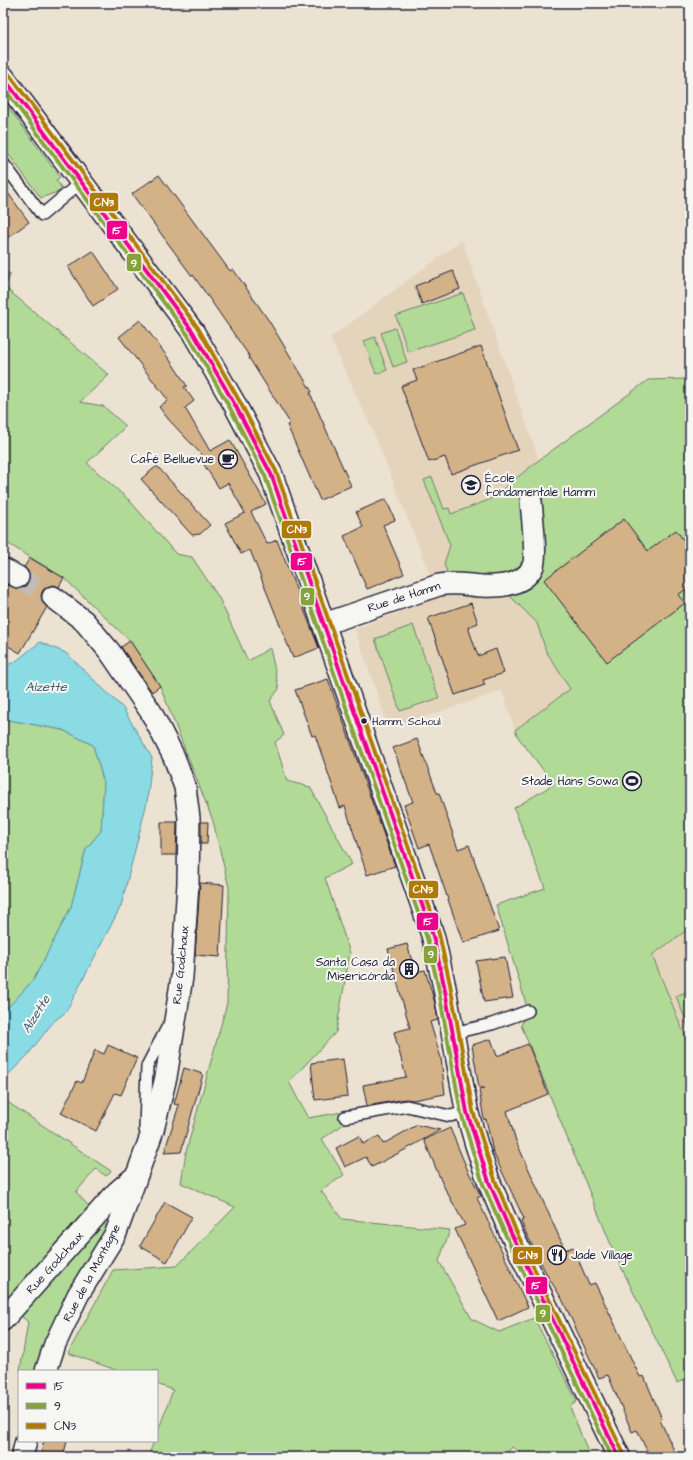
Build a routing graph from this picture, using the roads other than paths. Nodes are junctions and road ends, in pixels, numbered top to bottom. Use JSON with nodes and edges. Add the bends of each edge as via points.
{"nodes":[{"id":1,"x":3,"y":77,"type":"edge"},
{"id":2,"x":3,"y":163,"type":"edge"},
{"id":3,"x":81,"y":182,"type":"junction"},
{"id":4,"x":531,"y":501,"type":"dead end"},
{"id":5,"x":53,"y":598,"type":"tunnel mouth"},
{"id":6,"x":324,"y":624,"type":"junction"},
{"id":7,"x":528,"y":1010,"type":"dead end"},
{"id":8,"x":453,"y":1033,"type":"junction"},
{"id":9,"x":468,"y":1112,"type":"junction"},
{"id":10,"x":344,"y":1117,"type":"dead end"},
{"id":11,"x":137,"y":1175,"type":"junction"},
{"id":12,"x":3,"y":1320,"type":"edge"},
{"id":13,"x":46,"y":1370,"type":"edge"},
{"id":14,"x":26,"y":1442,"type":"edge"},
{"id":15,"x":22,"y":1457,"type":"edge"},
{"id":16,"x":619,"y":1457,"type":"edge"}],
"edges":[{"from":1,"to":3,"type":"main road"},
{"from":2,"to":3,"type":"lane","via":[[42,215]]},
{"from":3,"to":6,"type":"main road","via":[[193,332],[235,405],[271,474]]},
{"from":4,"to":6,"type":"street","name":"Rue de Hamm","via":[[534,565],[526,577],[513,584],[439,584]]},
{"from":5,"to":11,"type":"street","name":"Rue Godchaux","via":[[84,621],[110,652],[151,712],[174,757],[185,787],[189,818],[188,883],[182,977],[166,1077],[153,1130]]},
{"from":6,"to":8,"type":"main road","via":[[433,936]]},
{"from":7,"to":8,"type":"lane","via":[[492,1024]]},
{"from":8,"to":9,"type":"main road"},
{"from":9,"to":10,"type":"lane","via":[[450,1116],[408,1106]]},
{"from":9,"to":16,"type":"main road","via":[[489,1182]]},
{"from":11,"to":12,"type":"street","name":"Rue Godchaux","via":[[117,1192]]},
{"from":11,"to":13,"type":"street","name":"Rue de la Montagne","via":[[116,1233],[78,1295],[55,1344]]},
{"from":14,"to":15,"type":"street"}]}
